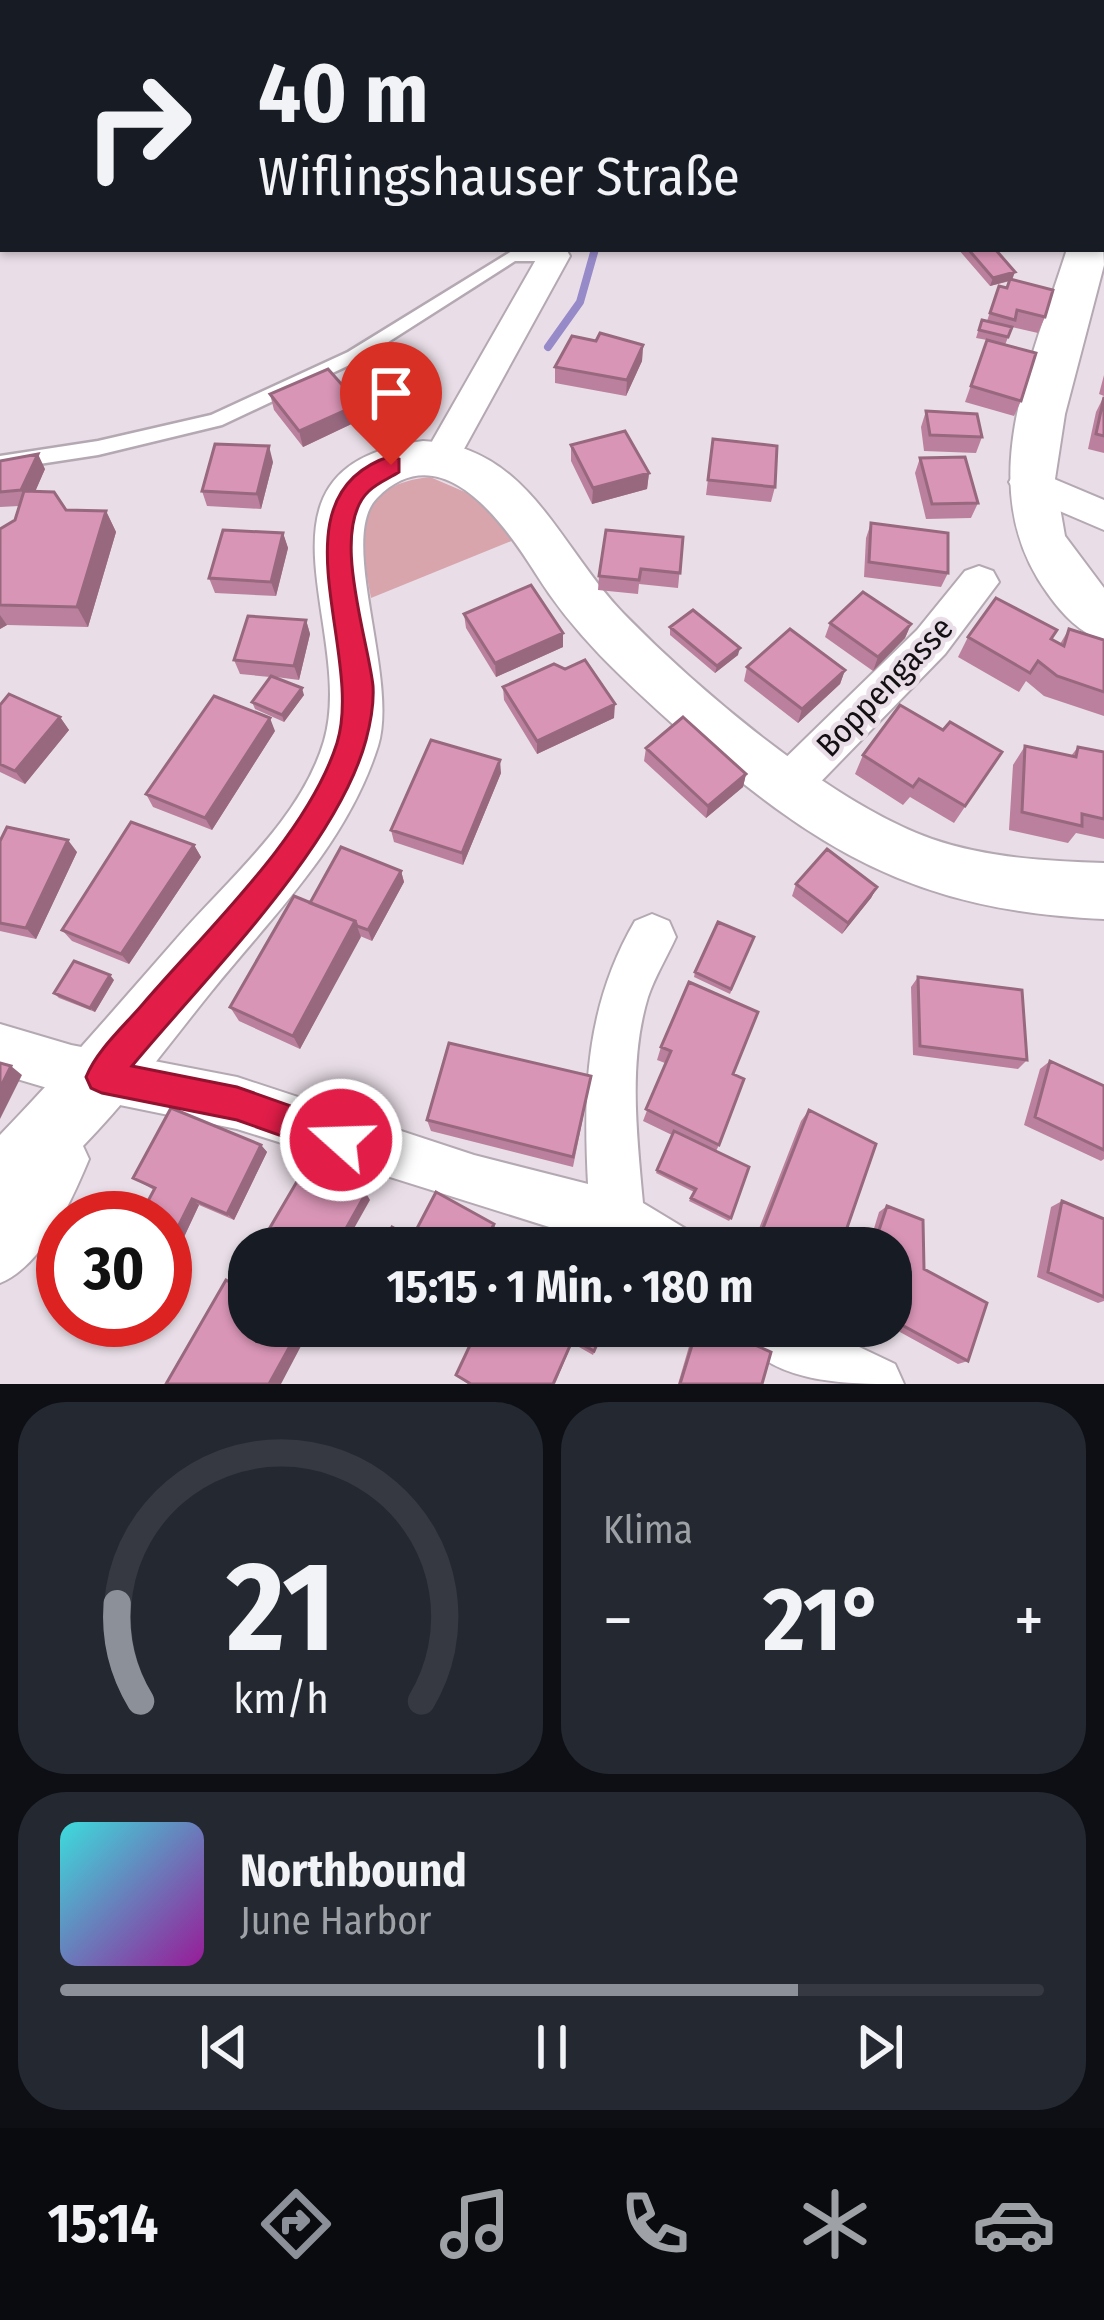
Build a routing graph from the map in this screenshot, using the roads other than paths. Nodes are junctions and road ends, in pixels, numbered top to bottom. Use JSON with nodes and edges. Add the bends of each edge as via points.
{"nodes":[{"id":1,"x":1087,"y":252,"type":"edge"},
{"id":2,"x":554,"y":256,"type":"joint"},
{"id":3,"x":440,"y":459,"type":"junction"},
{"id":4,"x":0,"y":463,"type":"edge"},
{"id":5,"x":1028,"y":482,"type":"junction"},
{"id":6,"x":1104,"y":516,"type":"edge"},
{"id":7,"x":979,"y":582,"type":"dead end"},
{"id":8,"x":1104,"y":620,"type":"edge"},
{"id":9,"x":786,"y":787,"type":"junction"},
{"id":10,"x":1104,"y":891,"type":"edge"},
{"id":11,"x":652,"y":937,"type":"dead end"},
{"id":12,"x":0,"y":1049,"type":"edge"},
{"id":13,"x":98,"y":1083,"type":"junction"},
{"id":14,"x":0,"y":1186,"type":"edge"},
{"id":15,"x":617,"y":1218,"type":"junction"},
{"id":16,"x":632,"y":1227,"type":"edge"},
{"id":17,"x":0,"y":1248,"type":"edge"},
{"id":18,"x":796,"y":1347,"type":"edge"},
{"id":19,"x":875,"y":1384,"type":"edge"}],
"edges":[{"from":1,"to":5,"type":"street"},
{"from":2,"to":3,"type":"street"},
{"from":2,"to":4,"type":"lane","via":[[512,256],[368,348],[216,420]]},
{"from":3,"to":9,"type":"street","via":[[502,493],[603,628]]},
{"from":3,"to":13,"type":"street","via":[[372,474],[339,520],[360,691],[352,741],[325,801]]},
{"from":5,"to":6,"type":"street"},
{"from":5,"to":8,"type":"street","via":[[1046,554]]},
{"from":7,"to":9,"type":"street","name":"Boppengasse"},
{"from":9,"to":10,"type":"street","via":[[872,843],[928,868],[1017,888]]},
{"from":11,"to":15,"type":"street","via":[[631,969],[611,1070]]},
{"from":12,"to":13,"type":"street"},
{"from":13,"to":14,"type":"street"},
{"from":13,"to":15,"type":"street","via":[[237,1103]]},
{"from":13,"to":17,"type":"street"},
{"from":15,"to":16,"type":"street"},
{"from":18,"to":19,"type":"street"}]}
